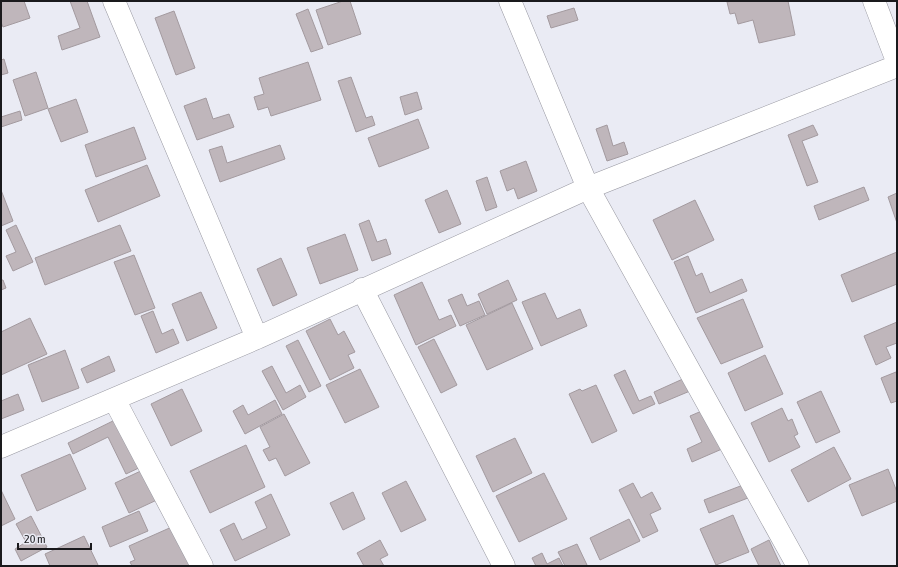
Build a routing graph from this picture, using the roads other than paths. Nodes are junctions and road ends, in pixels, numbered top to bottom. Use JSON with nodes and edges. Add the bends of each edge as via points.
{"nodes":[{"id":1,"x":114,"y":1,"type":"edge"},
{"id":2,"x":510,"y":1,"type":"edge"},
{"id":3,"x":874,"y":1,"type":"edge"},
{"id":4,"x":890,"y":23,"type":"edge"},
{"id":5,"x":897,"y":62,"type":"edge"},
{"id":6,"x":897,"y":66,"type":"edge"},
{"id":7,"x":588,"y":188,"type":"junction"},
{"id":8,"x":362,"y":289,"type":"junction"},
{"id":9,"x":257,"y":338,"type":"junction"},
{"id":10,"x":114,"y":399,"type":"junction"},
{"id":11,"x":1,"y":447,"type":"edge"},
{"id":12,"x":202,"y":566,"type":"edge"},
{"id":13,"x":504,"y":566,"type":"edge"},
{"id":14,"x":798,"y":566,"type":"edge"}],
"edges":[{"from":1,"to":9,"type":"street"},
{"from":2,"to":7,"type":"street"},
{"from":3,"to":4,"type":"street"},
{"from":4,"to":5,"type":"street"},
{"from":6,"to":7,"type":"street"},
{"from":7,"to":8,"type":"street"},
{"from":7,"to":14,"type":"street"},
{"from":8,"to":9,"type":"street"},
{"from":8,"to":13,"type":"street"},
{"from":9,"to":10,"type":"street"},
{"from":10,"to":11,"type":"street"},
{"from":10,"to":12,"type":"street"}]}
